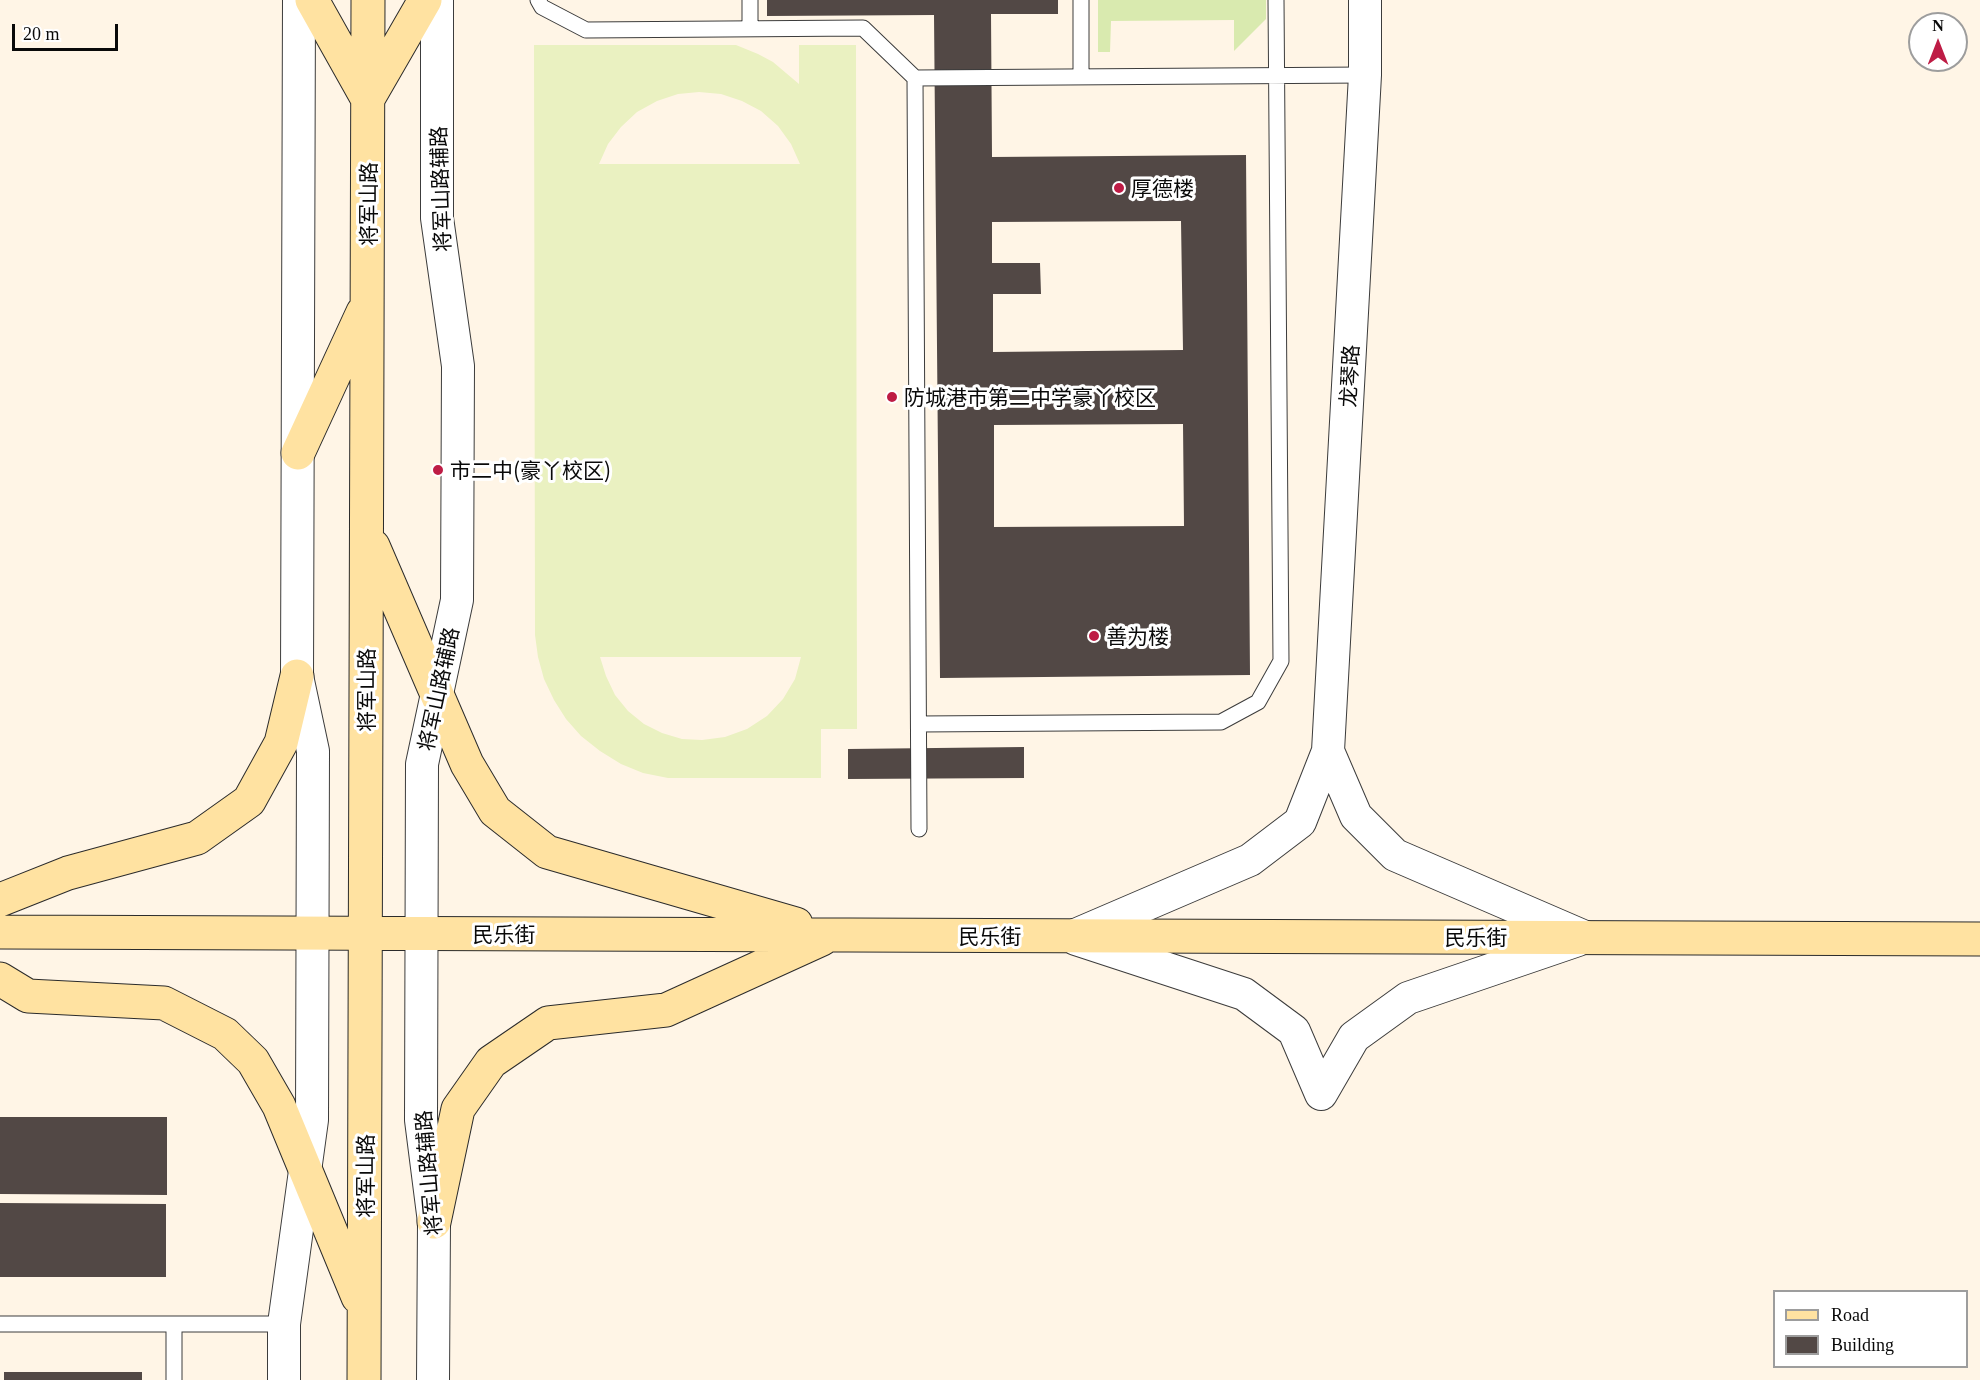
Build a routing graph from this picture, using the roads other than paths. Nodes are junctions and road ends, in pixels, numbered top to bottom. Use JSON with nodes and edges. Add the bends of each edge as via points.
{"nodes":[{"id":1,"x":299,"y":0,"type":"edge"},
{"id":2,"x":312,"y":0,"type":"edge"},
{"id":3,"x":368,"y":0,"type":"edge"},
{"id":4,"x":425,"y":0,"type":"edge"},
{"id":5,"x":437,"y":0,"type":"edge"},
{"id":6,"x":538,"y":0,"type":"edge"},
{"id":7,"x":750,"y":0,"type":"edge"},
{"id":8,"x":1081,"y":0,"type":"edge"},
{"id":9,"x":1275,"y":0,"type":"edge"},
{"id":10,"x":1365,"y":0,"type":"edge"},
{"id":11,"x":750,"y":29,"type":"junction"},
{"id":12,"x":1365,"y":75,"type":"junction"},
{"id":13,"x":1276,"y":76,"type":"junction"},
{"id":14,"x":1081,"y":77,"type":"junction"},
{"id":15,"x":915,"y":78,"type":"junction"},
{"id":16,"x":368,"y":99,"type":"junction"},
{"id":17,"x":367,"y":302,"type":"junction"},
{"id":18,"x":298,"y":453,"type":"junction"},
{"id":19,"x":367,"y":533,"type":"junction"},
{"id":20,"x":297,"y":676,"type":"junction"},
{"id":21,"x":437,"y":694,"type":"junction"},
{"id":22,"x":918,"y":724,"type":"junction"},
{"id":23,"x":1328,"y":751,"type":"junction"},
{"id":24,"x":919,"y":829,"type":"dead end"},
{"id":25,"x":0,"y":900,"type":"edge"},
{"id":26,"x":0,"y":932,"type":"edge"},
{"id":27,"x":312,"y":933,"type":"junction"},
{"id":28,"x":366,"y":934,"type":"junction"},
{"id":29,"x":422,"y":934,"type":"junction"},
{"id":30,"x":832,"y":935,"type":"junction"},
{"id":31,"x":1070,"y":936,"type":"junction"},
{"id":32,"x":1585,"y":937,"type":"junction"},
{"id":33,"x":1980,"y":939,"type":"edge"},
{"id":34,"x":0,"y":979,"type":"edge"},
{"id":35,"x":305,"y":1169,"type":"junction"},
{"id":36,"x":434,"y":1222,"type":"junction"},
{"id":37,"x":364,"y":1312,"type":"junction"},
{"id":38,"x":0,"y":1324,"type":"edge"},
{"id":39,"x":174,"y":1324,"type":"junction"},
{"id":40,"x":284,"y":1324,"type":"junction"},
{"id":41,"x":174,"y":1380,"type":"edge"},
{"id":42,"x":284,"y":1380,"type":"edge"},
{"id":43,"x":364,"y":1380,"type":"edge"},
{"id":44,"x":434,"y":1380,"type":"edge"}],
"edges":[{"from":1,"to":18,"type":"street"},
{"from":2,"to":16,"type":"street"},
{"from":3,"to":16,"type":"street","name":"将军山路"},
{"from":4,"to":16,"type":"street"},
{"from":5,"to":21,"type":"street","name":"将军山路辅路","via":[[437,219],[458,366],[458,413],[457,600]]},
{"from":6,"to":11,"type":"lane","via":[[542,7],[586,30]]},
{"from":7,"to":11,"type":"lane"},
{"from":8,"to":14,"type":"lane"},
{"from":9,"to":13,"type":"lane"},
{"from":10,"to":12,"type":"street","name":"龙琴路"},
{"from":11,"to":15,"type":"lane","via":[[863,28]]},
{"from":12,"to":13,"type":"lane"},
{"from":12,"to":23,"type":"street","name":"龙琴路"},
{"from":13,"to":14,"type":"lane"},
{"from":13,"to":22,"type":"lane","via":[[1281,661],[1258,702],[1221,722]]},
{"from":14,"to":15,"type":"lane"},
{"from":15,"to":22,"type":"lane"},
{"from":16,"to":17,"type":"street","name":"将军山路"},
{"from":17,"to":18,"type":"street"},
{"from":17,"to":19,"type":"street","name":"将军山路"},
{"from":18,"to":20,"type":"street"},
{"from":19,"to":21,"type":"street"},
{"from":19,"to":28,"type":"street","name":"将军山路"},
{"from":20,"to":25,"type":"street","via":[[281,743],[249,801],[197,838],[68,873]]},
{"from":20,"to":27,"type":"street","via":[[313,751]]},
{"from":21,"to":29,"type":"street","name":"将军山路辅路","via":[[422,764]]},
{"from":21,"to":30,"type":"street","via":[[467,764],[495,811],[547,852]]},
{"from":22,"to":24,"type":"lane"},
{"from":23,"to":31,"type":"street","via":[[1300,822],[1250,860]]},
{"from":23,"to":32,"type":"street","via":[[1356,816],[1395,855]]},
{"from":26,"to":27,"type":"street","name":"民乐街"},
{"from":27,"to":28,"type":"street","name":"民乐街"},
{"from":27,"to":35,"type":"street","via":[[312,1120]]},
{"from":28,"to":29,"type":"street","name":"民乐街"},
{"from":28,"to":37,"type":"street","name":"将军山路"},
{"from":29,"to":30,"type":"street","name":"民乐街"},
{"from":29,"to":36,"type":"street","name":"将军山路辅路","via":[[421,1120]]},
{"from":30,"to":31,"type":"street","name":"民乐街"},
{"from":30,"to":36,"type":"street","via":[[666,1010],[548,1023],[491,1062],[458,1108]]},
{"from":31,"to":32,"type":"street","name":"民乐街"},
{"from":31,"to":32,"type":"street","via":[[1244,994],[1294,1031],[1321,1094],[1354,1037],[1408,998]]},
{"from":32,"to":33,"type":"street","name":"民乐街"},
{"from":34,"to":35,"type":"street","via":[[28,996],[164,1003],[225,1034],[253,1061],[279,1106]]},
{"from":35,"to":37,"type":"street"},
{"from":35,"to":40,"type":"street"},
{"from":36,"to":44,"type":"street","name":"将军山路辅路"},
{"from":37,"to":43,"type":"street","name":"将军山路"},
{"from":38,"to":39,"type":"lane"},
{"from":39,"to":40,"type":"lane"},
{"from":39,"to":41,"type":"lane"},
{"from":40,"to":42,"type":"street"}]}
